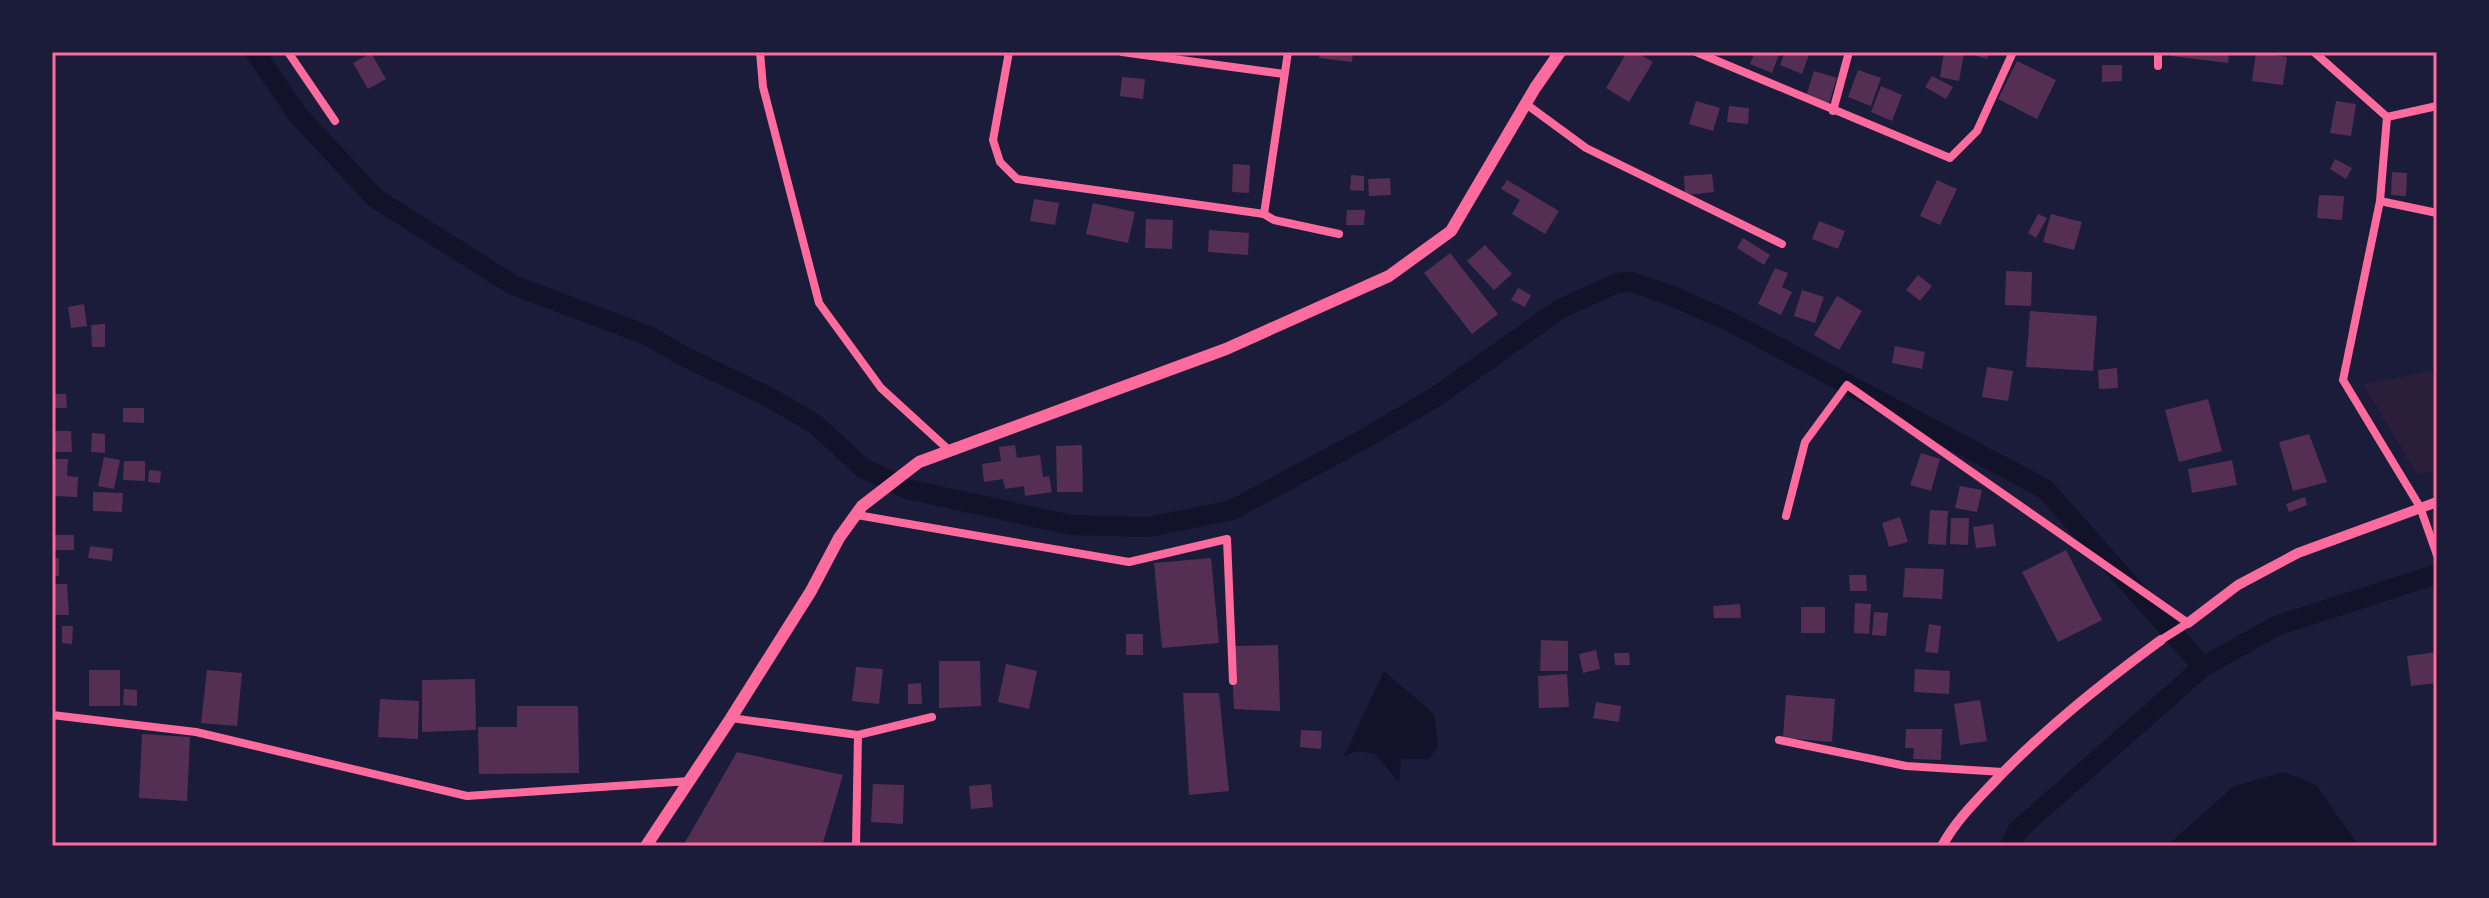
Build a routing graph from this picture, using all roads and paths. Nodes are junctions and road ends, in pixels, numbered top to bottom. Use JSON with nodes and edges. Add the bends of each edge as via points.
{"nodes":[{"id":1,"x":288,"y":52,"type":"edge"},
{"id":2,"x":760,"y":52,"type":"edge"},
{"id":3,"x":1009,"y":52,"type":"edge"},
{"id":4,"x":1122,"y":52,"type":"edge"},
{"id":5,"x":1288,"y":52,"type":"edge"},
{"id":6,"x":1560,"y":52,"type":"edge"},
{"id":7,"x":1696,"y":52,"type":"edge"},
{"id":8,"x":1849,"y":52,"type":"edge"},
{"id":9,"x":2013,"y":52,"type":"edge"},
{"id":10,"x":2158,"y":52,"type":"edge"},
{"id":11,"x":2314,"y":52,"type":"edge"},
{"id":12,"x":2158,"y":66,"type":"dead end"},
{"id":13,"x":1284,"y":74,"type":"junction"},
{"id":14,"x":1526,"y":104,"type":"junction"},
{"id":15,"x":2437,"y":106,"type":"edge"},
{"id":16,"x":1833,"y":111,"type":"junction"},
{"id":17,"x":2387,"y":117,"type":"junction"},
{"id":18,"x":335,"y":121,"type":"dead end"},
{"id":19,"x":2380,"y":201,"type":"junction"},
{"id":20,"x":2437,"y":213,"type":"edge"},
{"id":21,"x":1264,"y":214,"type":"junction"},
{"id":22,"x":1339,"y":234,"type":"dead end"},
{"id":23,"x":1782,"y":244,"type":"dead end"},
{"id":24,"x":952,"y":452,"type":"junction"},
{"id":25,"x":2437,"y":502,"type":"edge"},
{"id":26,"x":2420,"y":507,"type":"junction"},
{"id":27,"x":860,"y":510,"type":"junction"},
{"id":28,"x":1786,"y":516,"type":"dead end"},
{"id":29,"x":2437,"y":555,"type":"edge"},
{"id":30,"x":2188,"y":623,"type":"junction"},
{"id":31,"x":2161,"y":640,"type":"joint"},
{"id":32,"x":1233,"y":681,"type":"dead end"},
{"id":33,"x":52,"y":715,"type":"edge"},
{"id":34,"x":932,"y":717,"type":"dead end"},
{"id":35,"x":731,"y":718,"type":"junction"},
{"id":36,"x":858,"y":735,"type":"junction"},
{"id":37,"x":1779,"y":740,"type":"dead end"},
{"id":38,"x":2003,"y":772,"type":"junction"},
{"id":39,"x":690,"y":781,"type":"junction"},
{"id":40,"x":646,"y":846,"type":"edge"},
{"id":41,"x":856,"y":846,"type":"edge"},
{"id":42,"x":1942,"y":846,"type":"edge"}],
"edges":[{"from":1,"to":18,"type":"street"},
{"from":2,"to":24,"type":"street","via":[[763,87],[819,303],[881,388]]},
{"from":3,"to":21,"type":"street","via":[[993,140],[1000,162],[1017,179]]},
{"from":4,"to":13,"type":"street"},
{"from":5,"to":13,"type":"street"},
{"from":6,"to":14,"type":"main road"},
{"from":7,"to":16,"type":"street"},
{"from":8,"to":16,"type":"street"},
{"from":9,"to":16,"type":"street","via":[[1977,131],[1950,158]]},
{"from":10,"to":12,"type":"street"},
{"from":11,"to":17,"type":"street"},
{"from":13,"to":21,"type":"street"},
{"from":14,"to":23,"type":"street","via":[[1586,148]]},
{"from":14,"to":24,"type":"main road","via":[[1451,231],[1389,276],[1226,349]]},
{"from":15,"to":17,"type":"street"},
{"from":17,"to":19,"type":"street"},
{"from":19,"to":20,"type":"street"},
{"from":19,"to":26,"type":"street","via":[[2343,380]]},
{"from":21,"to":22,"type":"street"},
{"from":24,"to":27,"type":"main road","via":[[919,462]]},
{"from":25,"to":26,"type":"street"},
{"from":26,"to":29,"type":"street"},
{"from":26,"to":30,"type":"street","via":[[2298,553],[2238,585]]},
{"from":27,"to":32,"type":"street","via":[[1129,562],[1227,539]]},
{"from":27,"to":35,"type":"main road"},
{"from":28,"to":30,"type":"street","via":[[1805,442],[1847,385]]},
{"from":30,"to":31,"type":"street"},
{"from":31,"to":38,"type":"street","via":[[2106,680]]},
{"from":33,"to":39,"type":"street","via":[[196,732],[467,796]]},
{"from":34,"to":36,"type":"street"},
{"from":35,"to":36,"type":"street"},
{"from":35,"to":39,"type":"main road"},
{"from":36,"to":41,"type":"street"},
{"from":37,"to":38,"type":"street","via":[[1906,766]]},
{"from":38,"to":42,"type":"street","via":[[1955,823]]},
{"from":39,"to":40,"type":"main road"}]}
